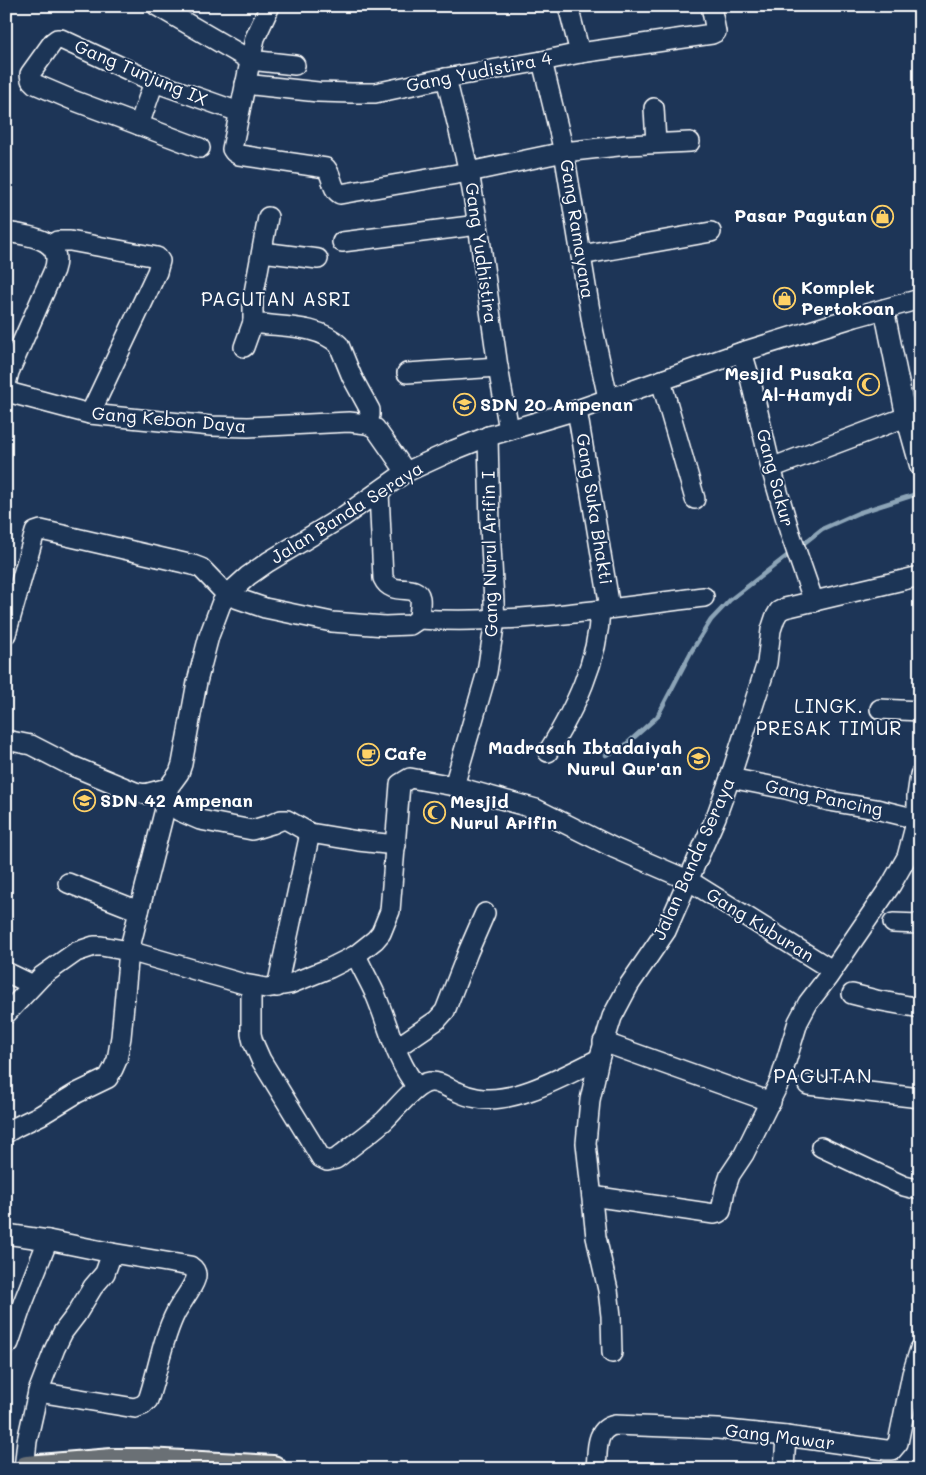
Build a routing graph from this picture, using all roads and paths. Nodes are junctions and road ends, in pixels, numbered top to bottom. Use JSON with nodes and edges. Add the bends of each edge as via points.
{"nodes":[{"id":1,"x":157,"y":6,"type":"edge"},
{"id":2,"x":270,"y":6,"type":"edge"},
{"id":3,"x":568,"y":6,"type":"edge"},
{"id":4,"x":711,"y":6,"type":"edge"},
{"id":5,"x":580,"y":53,"type":"junction"},
{"id":6,"x":250,"y":60,"type":"junction"},
{"id":7,"x":542,"y":61,"type":"junction"},
{"id":8,"x":295,"y":65,"type":"dead end"},
{"id":9,"x":446,"y":78,"type":"junction"},
{"id":10,"x":154,"y":82,"type":"junction"},
{"id":11,"x":246,"y":84,"type":"junction"},
{"id":12,"x":654,"y":108,"type":"dead end"},
{"id":13,"x":238,"y":117,"type":"junction"},
{"id":14,"x":139,"y":125,"type":"junction"},
{"id":15,"x":690,"y":142,"type":"dead end"},
{"id":16,"x":656,"y":143,"type":"junction"},
{"id":17,"x":200,"y":148,"type":"dead end"},
{"id":18,"x":564,"y":152,"type":"junction"},
{"id":19,"x":469,"y":172,"type":"junction"},
{"id":20,"x":268,"y":217,"type":"dead end"},
{"id":21,"x":478,"y":225,"type":"junction"},
{"id":22,"x":6,"y":232,"type":"edge"},
{"id":23,"x":712,"y":232,"type":"dead end"},
{"id":24,"x":342,"y":242,"type":"dead end"},
{"id":25,"x":51,"y":246,"type":"junction"},
{"id":26,"x":262,"y":252,"type":"junction"},
{"id":27,"x":581,"y":255,"type":"junction"},
{"id":28,"x":318,"y":259,"type":"dead end"},
{"id":29,"x":920,"y":299,"type":"edge"},
{"id":30,"x":884,"y":309,"type":"junction"},
{"id":31,"x":253,"y":322,"type":"junction"},
{"id":32,"x":244,"y":347,"type":"dead end"},
{"id":33,"x":742,"y":352,"type":"junction"},
{"id":34,"x":498,"y":367,"type":"junction"},
{"id":35,"x":407,"y":373,"type":"dead end"},
{"id":36,"x":661,"y":381,"type":"junction"},
{"id":37,"x":6,"y":384,"type":"edge"},
{"id":38,"x":7,"y":388,"type":"edge"},
{"id":39,"x":608,"y":398,"type":"junction"},
{"id":40,"x":577,"y":410,"type":"junction"},
{"id":41,"x":90,"y":414,"type":"junction"},
{"id":42,"x":906,"y":417,"type":"junction"},
{"id":43,"x":367,"y":424,"type":"junction"},
{"id":44,"x":509,"y":430,"type":"junction"},
{"id":45,"x":488,"y":436,"type":"junction"},
{"id":46,"x":920,"y":467,"type":"edge"},
{"id":47,"x":771,"y":468,"type":"junction"},
{"id":48,"x":406,"y":472,"type":"junction"},
{"id":49,"x":379,"y":492,"type":"junction"},
{"id":50,"x":694,"y":499,"type":"dead end"},
{"id":51,"x":920,"y":576,"type":"edge"},
{"id":52,"x":227,"y":595,"type":"junction"},
{"id":53,"x":704,"y":597,"type":"dead end"},
{"id":54,"x":814,"y":602,"type":"junction"},
{"id":55,"x":605,"y":609,"type":"junction"},
{"id":56,"x":419,"y":619,"type":"junction"},
{"id":57,"x":495,"y":620,"type":"junction"},
{"id":58,"x":6,"y":634,"type":"edge"},
{"id":59,"x":880,"y":709,"type":"dead end"},
{"id":60,"x":920,"y":711,"type":"edge"},
{"id":61,"x":6,"y":740,"type":"edge"},
{"id":62,"x":548,"y":752,"type":"dead end"},
{"id":63,"x":920,"y":775,"type":"edge"},
{"id":64,"x":730,"y":778,"type":"junction"},
{"id":65,"x":454,"y":786,"type":"junction"},
{"id":66,"x":168,"y":793,"type":"junction"},
{"id":67,"x":917,"y":819,"type":"junction"},
{"id":68,"x":310,"y":833,"type":"junction"},
{"id":69,"x":396,"y":845,"type":"junction"},
{"id":70,"x":688,"y":880,"type":"junction"},
{"id":71,"x":68,"y":883,"type":"dead end"},
{"id":72,"x":139,"y":911,"type":"junction"},
{"id":73,"x":485,"y":913,"type":"dead end"},
{"id":74,"x":893,"y":923,"type":"dead end"},
{"id":75,"x":920,"y":924,"type":"edge"},
{"id":76,"x":130,"y":951,"type":"junction"},
{"id":77,"x":356,"y":955,"type":"junction"},
{"id":78,"x":832,"y":970,"type":"junction"},
{"id":79,"x":6,"y":972,"type":"edge"},
{"id":80,"x":33,"y":985,"type":"junction"},
{"id":81,"x":251,"y":986,"type":"junction"},
{"id":82,"x":277,"y":987,"type":"junction"},
{"id":83,"x":852,"y":994,"type":"dead end"},
{"id":84,"x":920,"y":1008,"type":"edge"},
{"id":85,"x":6,"y":1014,"type":"edge"},
{"id":86,"x":396,"y":1048,"type":"junction"},
{"id":87,"x":601,"y":1051,"type":"junction"},
{"id":88,"x":808,"y":1085,"type":"dead end"},
{"id":89,"x":417,"y":1087,"type":"junction"},
{"id":90,"x":920,"y":1098,"type":"edge"},
{"id":91,"x":771,"y":1102,"type":"junction"},
{"id":92,"x":6,"y":1133,"type":"edge"},
{"id":93,"x":820,"y":1148,"type":"dead end"},
{"id":94,"x":920,"y":1190,"type":"edge"},
{"id":95,"x":592,"y":1196,"type":"junction"},
{"id":96,"x":6,"y":1234,"type":"edge"},
{"id":97,"x":48,"y":1240,"type":"junction"},
{"id":98,"x":105,"y":1251,"type":"junction"},
{"id":99,"x":10,"y":1343,"type":"dead end"},
{"id":100,"x":920,"y":1349,"type":"edge"},
{"id":101,"x":612,"y":1353,"type":"dead end"},
{"id":102,"x":38,"y":1392,"type":"junction"},
{"id":103,"x":786,"y":1436,"type":"junction"},
{"id":104,"x":26,"y":1469,"type":"edge"},
{"id":105,"x":273,"y":1469,"type":"edge"},
{"id":106,"x":596,"y":1469,"type":"edge"},
{"id":107,"x":784,"y":1469,"type":"edge"}],
"edges":[{"from":1,"to":6,"type":"street"},
{"from":2,"to":6,"type":"street","via":[[255,38]]},
{"from":3,"to":5,"type":"street"},
{"from":4,"to":5,"type":"street","name":"Gang Yudistira 4","via":[[716,28],[712,34]]},
{"from":5,"to":7,"type":"street","name":"Gang Yudistira 4"},
{"from":6,"to":8,"type":"street"},
{"from":6,"to":11,"type":"street"},
{"from":7,"to":9,"type":"street","name":"Gang Yudistira 4"},
{"from":7,"to":18,"type":"street","name":"Gang Ramayana"},
{"from":9,"to":11,"type":"street","name":"Gang Yudistira 4","via":[[352,94]]},
{"from":9,"to":19,"type":"street","name":"Gang Yudhistira"},
{"from":10,"to":13,"type":"street","name":"Gang Tunjung IX"},
{"from":10,"to":14,"type":"street"},
{"from":10,"to":14,"type":"street","name":"Gang Tunjung IX","via":[[60,39],[53,42],[30,74],[35,84]]},
{"from":11,"to":13,"type":"street"},
{"from":12,"to":16,"type":"street"},
{"from":13,"to":19,"type":"street","via":[[234,152],[326,168],[340,194]]},
{"from":14,"to":17,"type":"street"},
{"from":15,"to":16,"type":"street"},
{"from":16,"to":18,"type":"street"},
{"from":18,"to":19,"type":"street"},
{"from":18,"to":27,"type":"street","name":"Gang Ramayana"},
{"from":19,"to":21,"type":"street","name":"Gang Yudhistira"},
{"from":20,"to":26,"type":"street"},
{"from":21,"to":24,"type":"street"},
{"from":21,"to":34,"type":"street","name":"Gang Yudhistira"},
{"from":22,"to":25,"type":"street","via":[[42,240]]},
{"from":23,"to":27,"type":"street"},
{"from":25,"to":37,"type":"street","name":"Gang Kebon Daya","via":[[56,266]]},
{"from":25,"to":41,"type":"street","via":[[58,241],[70,241],[157,257],[160,261]]},
{"from":26,"to":28,"type":"street"},
{"from":26,"to":31,"type":"street","via":[[253,298]]},
{"from":27,"to":39,"type":"street","name":"Gang Ramayana"},
{"from":29,"to":30,"type":"street","name":"Jalan Banda Seraya"},
{"from":30,"to":33,"type":"street","name":"Jalan Banda Seraya"},
{"from":30,"to":42,"type":"street"},
{"from":31,"to":32,"type":"street"},
{"from":31,"to":43,"type":"street","via":[[314,332],[339,345],[370,410]]},
{"from":33,"to":36,"type":"street","name":"Jalan Banda Seraya"},
{"from":33,"to":47,"type":"street","name":"Gang Sakur"},
{"from":34,"to":35,"type":"street"},
{"from":34,"to":44,"type":"street","name":"Gang Yudhistira"},
{"from":36,"to":39,"type":"street","name":"Jalan Banda Seraya"},
{"from":36,"to":50,"type":"street"},
{"from":37,"to":38,"type":"street","name":"Gang Kebon Daya"},
{"from":38,"to":41,"type":"street","name":"Gang Kebon Daya","via":[[8,392],[18,396]]},
{"from":39,"to":40,"type":"street","name":"Jalan Banda Seraya"},
{"from":40,"to":44,"type":"street","name":"Jalan Banda Seraya"},
{"from":40,"to":55,"type":"street","name":"Gang Suka Bhakti"},
{"from":41,"to":43,"type":"street","name":"Gang Kebon Daya","via":[[211,426]]},
{"from":42,"to":46,"type":"street"},
{"from":42,"to":47,"type":"street"},
{"from":43,"to":48,"type":"street","via":[[375,428]]},
{"from":44,"to":45,"type":"street","name":"Jalan Banda Seraya"},
{"from":45,"to":48,"type":"street","name":"Jalan Banda Seraya"},
{"from":45,"to":57,"type":"street","name":"Gang Nurul Arifin I"},
{"from":47,"to":54,"type":"street","name":"Gang Sakur"},
{"from":48,"to":49,"type":"street","name":"Jalan Banda Seraya"},
{"from":49,"to":52,"type":"street","name":"Jalan Banda Seraya","via":[[268,562]]},
{"from":49,"to":56,"type":"street","via":[[383,578],[390,587],[418,594]]},
{"from":51,"to":54,"type":"street"},
{"from":52,"to":56,"type":"street","via":[[265,608],[332,622],[385,626],[412,624]]},
{"from":52,"to":58,"type":"street","via":[[201,568],[193,565],[37,530]]},
{"from":52,"to":66,"type":"street","name":"Jalan Banda Seraya","via":[[209,636],[182,764]]},
{"from":53,"to":55,"type":"street"},
{"from":54,"to":64,"type":"street","name":"Jalan Banda Seraya","via":[[779,611],[775,618],[767,663]]},
{"from":55,"to":57,"type":"street"},
{"from":55,"to":62,"type":"street","name":"Gang Suka Bhakti","via":[[584,685]]},
{"from":56,"to":57,"type":"street"},
{"from":57,"to":65,"type":"street","name":"Gang Nurul Arifin I","via":[[487,672]]},
{"from":59,"to":60,"type":"street"},
{"from":61,"to":66,"type":"street","via":[[31,744],[70,765],[136,792]]},
{"from":63,"to":67,"type":"street"},
{"from":64,"to":67,"type":"street","name":"Gang Pancing"},
{"from":64,"to":70,"type":"street","name":"Jalan Banda Seraya"},
{"from":65,"to":69,"type":"street","name":"Gang Kuburan","via":[[410,778],[400,784]]},
{"from":65,"to":70,"type":"street","name":"Gang Kuburan","via":[[536,809]]},
{"from":66,"to":68,"type":"street","via":[[179,811],[200,820],[252,830],[289,820]]},
{"from":66,"to":72,"type":"street","name":"Jalan Banda Seraya"},
{"from":67,"to":78,"type":"street","via":[[909,850],[899,870]]},
{"from":68,"to":69,"type":"street"},
{"from":68,"to":82,"type":"street"},
{"from":69,"to":77,"type":"street","via":[[387,921],[375,940]]},
{"from":70,"to":78,"type":"street","name":"Gang Kuburan"},
{"from":70,"to":87,"type":"street","name":"Jalan Banda Seraya","via":[[666,931],[629,985],[615,1012]]},
{"from":71,"to":72,"type":"street"},
{"from":72,"to":76,"type":"street","name":"Jalan Banda Seraya"},
{"from":73,"to":86,"type":"street","via":[[445,1011]]},
{"from":74,"to":75,"type":"street"},
{"from":76,"to":80,"type":"street","via":[[101,946],[82,949]]},
{"from":76,"to":81,"type":"street"},
{"from":76,"to":92,"type":"street","name":"Jalan Banda Seraya","via":[[117,1060],[108,1078]]},
{"from":77,"to":82,"type":"street"},
{"from":77,"to":86,"type":"street"},
{"from":78,"to":91,"type":"street","via":[[798,1022]]},
{"from":79,"to":80,"type":"street"},
{"from":80,"to":85,"type":"street"},
{"from":81,"to":82,"type":"street"},
{"from":81,"to":89,"type":"street","via":[[253,1042],[269,1075],[323,1160],[330,1162],[336,1159],[384,1121]]},
{"from":83,"to":84,"type":"street"},
{"from":86,"to":89,"type":"street"},
{"from":87,"to":89,"type":"street","via":[[547,1084],[500,1098],[468,1096],[440,1083],[430,1082]]},
{"from":87,"to":91,"type":"street"},
{"from":87,"to":95,"type":"street","name":"Jalan Banda Seraya","via":[[590,1100],[586,1143]]},
{"from":88,"to":90,"type":"street"},
{"from":91,"to":95,"type":"street","via":[[730,1176],[722,1209],[718,1213]]},
{"from":93,"to":94,"type":"street","via":[[904,1186]]},
{"from":95,"to":101,"type":"street","name":"Jalan Banda Seraya","via":[[596,1238],[612,1316]]},
{"from":96,"to":97,"type":"street"},
{"from":97,"to":98,"type":"street"},
{"from":97,"to":99,"type":"street"},
{"from":98,"to":102,"type":"street","via":[[105,1273],[63,1332]]},
{"from":98,"to":102,"type":"street","via":[[190,1266],[196,1275],[169,1327],[148,1400],[136,1408]]},
{"from":100,"to":103,"type":"street","name":"Gang Mawar","via":[[898,1443],[893,1449],[888,1451]]},
{"from":102,"to":104,"type":"street","via":[[27,1441]]},
{"from":103,"to":106,"type":"street","name":"Gang Mawar","via":[[718,1429],[615,1425],[599,1436]]},
{"from":103,"to":107,"type":"street"},
{"from":104,"to":105,"type":"highway","via":[[112,1462]]}]}
